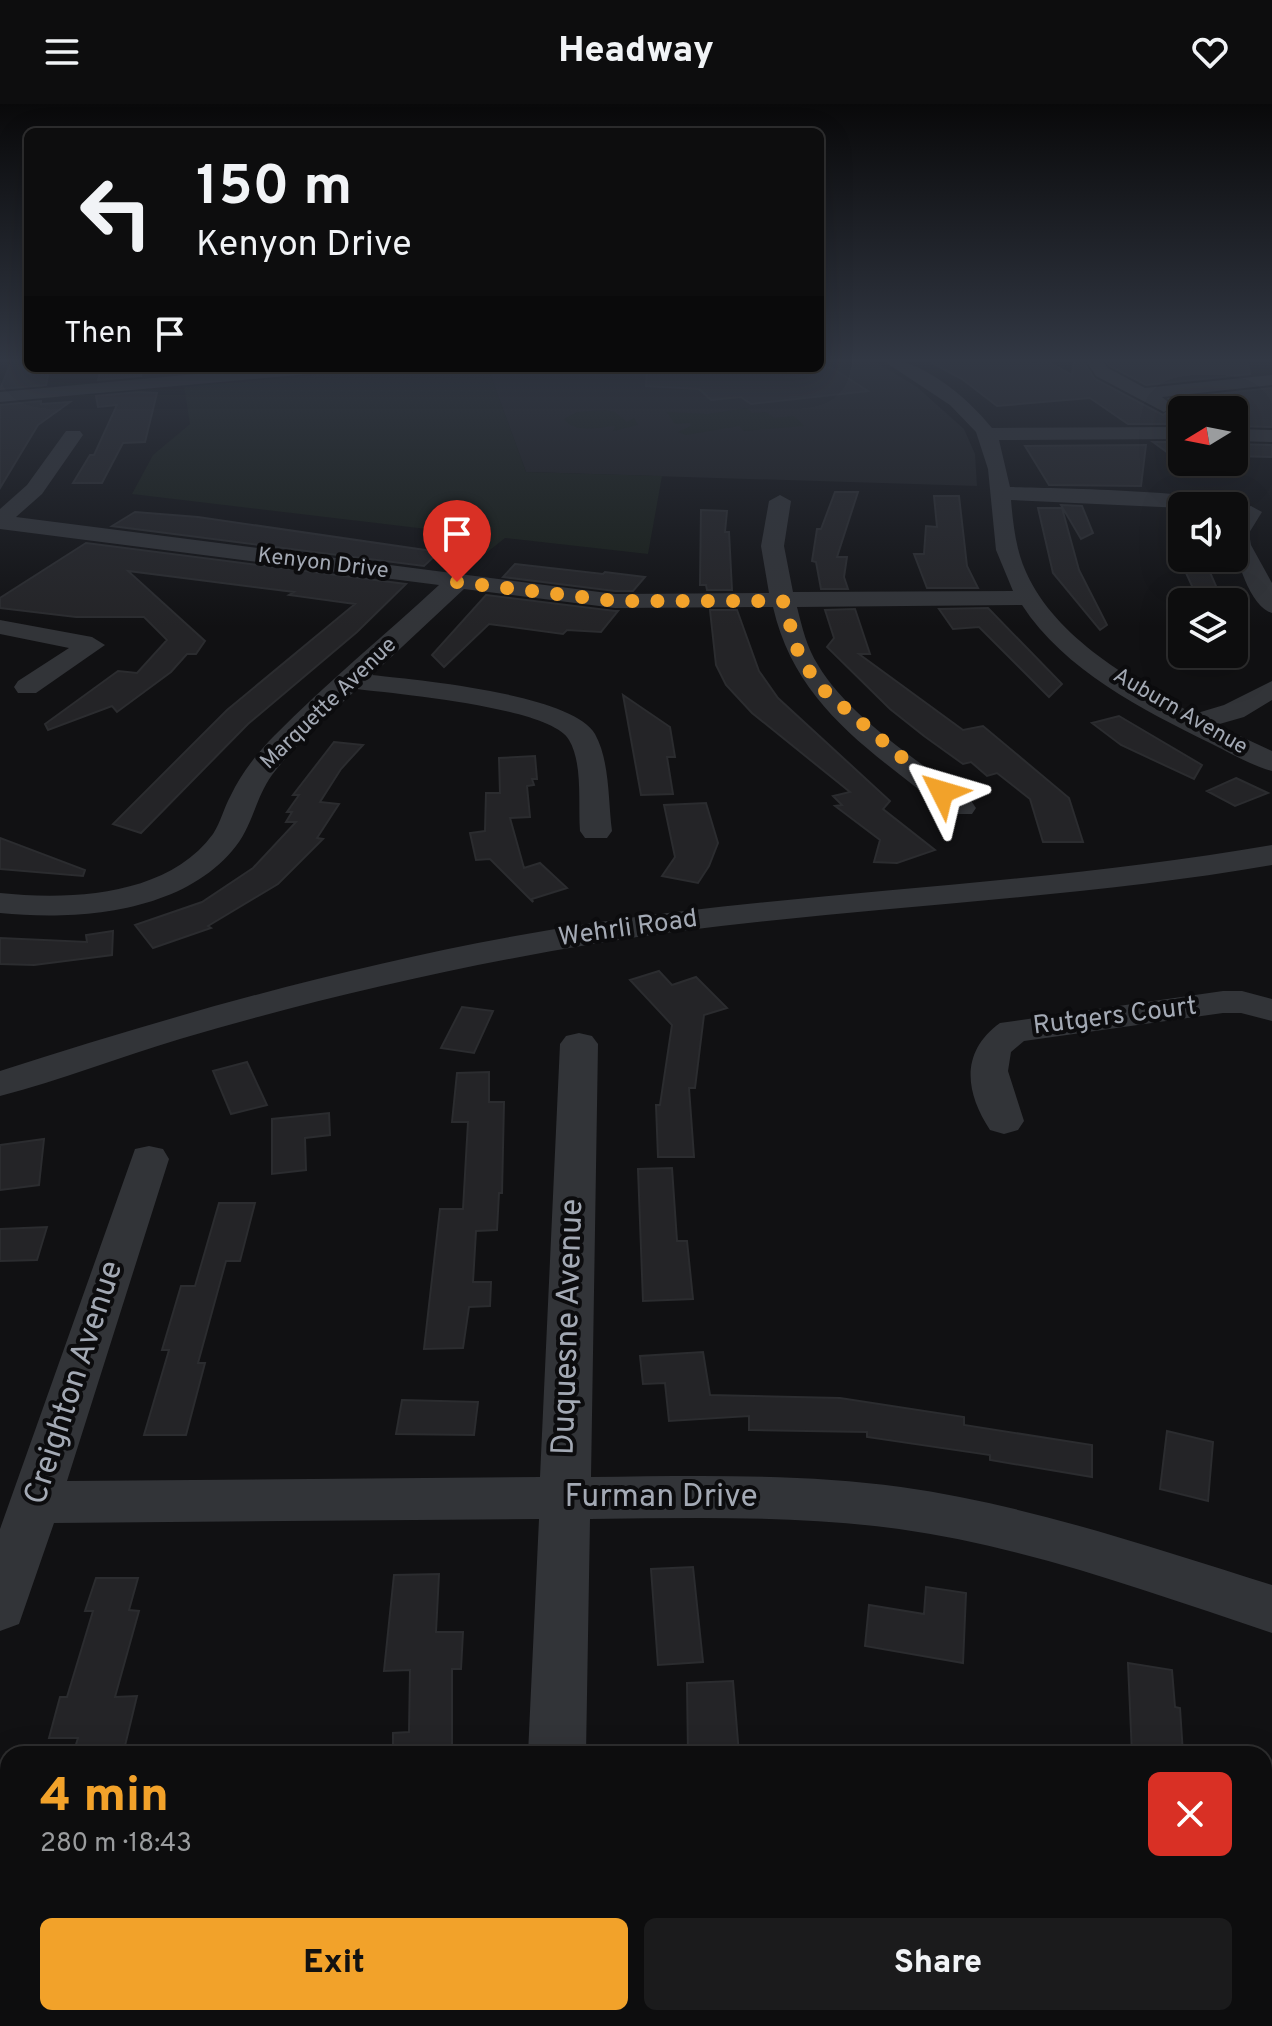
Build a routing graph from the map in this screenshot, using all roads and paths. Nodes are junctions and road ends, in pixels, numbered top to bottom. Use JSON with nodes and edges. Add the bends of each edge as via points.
{"nodes":[{"id":1,"x":61,"y":448,"type":"edge"},
{"id":2,"x":993,"y":448,"type":"edge"},
{"id":3,"x":999,"y":493,"type":"junction"},
{"id":4,"x":1168,"y":500,"type":"edge"},
{"id":5,"x":780,"y":501,"type":"dead end"},
{"id":6,"x":1252,"y":513,"type":"edge"},
{"id":7,"x":0,"y":520,"type":"edge"},
{"id":8,"x":457,"y":582,"type":"junction"},
{"id":9,"x":1030,"y":598,"type":"junction"},
{"id":10,"x":783,"y":601,"type":"junction"},
{"id":11,"x":1272,"y":606,"type":"edge"},
{"id":12,"x":0,"y":627,"type":"edge"},
{"id":13,"x":350,"y":680,"type":"junction"},
{"id":14,"x":27,"y":687,"type":"dead end"},
{"id":15,"x":1272,"y":689,"type":"edge"},
{"id":16,"x":1192,"y":723,"type":"junction"},
{"id":17,"x":1272,"y":762,"type":"edge"},
{"id":18,"x":961,"y":808,"type":"dead end"},
{"id":19,"x":596,"y":831,"type":"dead end"},
{"id":20,"x":1272,"y":855,"type":"edge"},
{"id":21,"x":0,"y":903,"type":"edge"},
{"id":22,"x":1263,"y":999,"type":"edge"},
{"id":23,"x":579,"y":1044,"type":"dead end"},
{"id":24,"x":0,"y":1084,"type":"edge"},
{"id":25,"x":1004,"y":1121,"type":"dead end"},
{"id":26,"x":149,"y":1159,"type":"dead end"},
{"id":27,"x":564,"y":1498,"type":"junction"},
{"id":28,"x":36,"y":1502,"type":"junction"},
{"id":29,"x":0,"y":1607,"type":"edge"},
{"id":30,"x":1272,"y":1609,"type":"edge"},
{"id":31,"x":557,"y":1746,"type":"edge"}],
"edges":[{"from":1,"to":7,"type":"street","via":[[32,496]]},
{"from":2,"to":3,"type":"street","name":"Auburn Avenue"},
{"from":3,"to":4,"type":"street"},
{"from":3,"to":9,"type":"street","name":"Auburn Avenue","via":[[1005,546]]},
{"from":5,"to":10,"type":"street","via":[[770,541]]},
{"from":6,"to":11,"type":"street","via":[[1238,533],[1240,545]]},
{"from":7,"to":8,"type":"street","name":"Kenyon Drive"},
{"from":8,"to":10,"type":"street","name":"Kenyon Drive","via":[[615,601]]},
{"from":8,"to":13,"type":"street","name":"Marquette Avenue"},
{"from":9,"to":10,"type":"street","name":"Kenyon Drive"},
{"from":9,"to":16,"type":"street","name":"Auburn Avenue","via":[[1087,656]]},
{"from":10,"to":18,"type":"street","via":[[799,655],[819,686]]},
{"from":12,"to":14,"type":"street","via":[[92,645]]},
{"from":13,"to":19,"type":"street","via":[[527,707],[569,722],[584,741]]},
{"from":13,"to":21,"type":"street","name":"Marquette Avenue","via":[[259,771],[225,840],[190,869],[115,898],[68,906]]},
{"from":15,"to":16,"type":"street","via":[[1234,711]]},
{"from":16,"to":17,"type":"street","name":"Auburn Avenue"},
{"from":20,"to":24,"type":"street","name":"Wehrli Road","via":[[1153,874],[683,921],[513,947],[261,1003]]},
{"from":22,"to":25,"type":"street","name":"Rutgers Court","via":[[1013,1031],[994,1045],[987,1060]]},
{"from":23,"to":27,"type":"street","name":"Duquesne Avenue"},
{"from":26,"to":28,"type":"street","name":"Creighton Avenue"},
{"from":27,"to":28,"type":"street","name":"Furman Drive"},
{"from":27,"to":30,"type":"street","name":"Furman Drive","via":[[836,1500],[924,1511],[1007,1528]]},
{"from":27,"to":31,"type":"street","name":"Duquesne Avenue"},
{"from":28,"to":29,"type":"street","name":"Creighton Avenue"}]}
